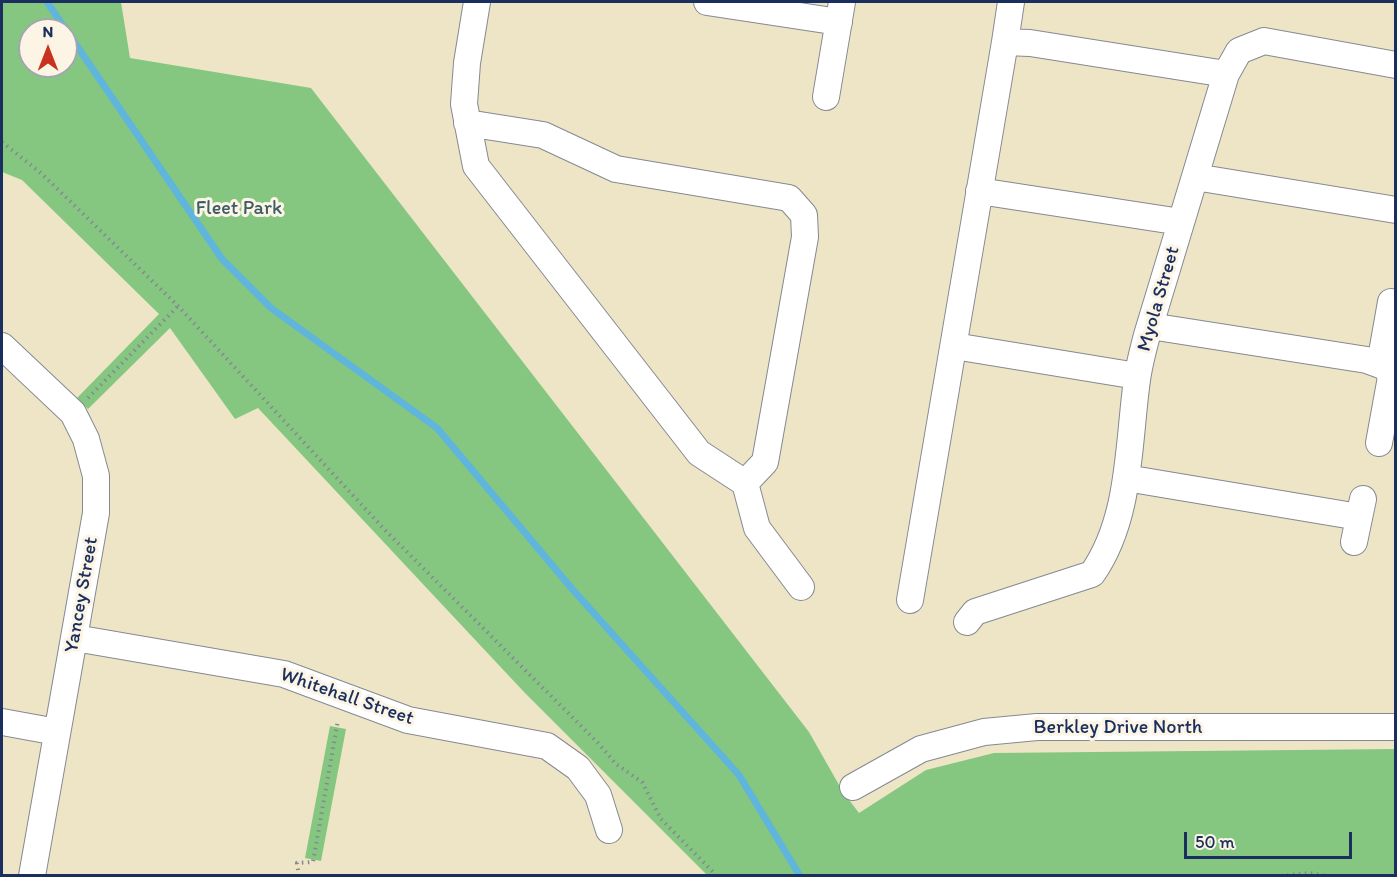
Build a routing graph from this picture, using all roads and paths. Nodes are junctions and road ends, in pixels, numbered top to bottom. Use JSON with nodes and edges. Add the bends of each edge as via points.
{"nodes":[{"id":1,"x":477,"y":2,"type":"edge"},
{"id":2,"x":707,"y":2,"type":"edge"},
{"id":3,"x":1011,"y":2,"type":"edge"},
{"id":4,"x":840,"y":12,"type":"edge"},
{"id":5,"x":1005,"y":42,"type":"junction"},
{"id":6,"x":1395,"y":64,"type":"edge"},
{"id":7,"x":1226,"y":74,"type":"junction"},
{"id":8,"x":826,"y":97,"type":"dead end"},
{"id":9,"x":467,"y":123,"type":"junction"},
{"id":10,"x":2,"y":142,"type":"edge"},
{"id":11,"x":1195,"y":177,"type":"junction"},
{"id":12,"x":979,"y":191,"type":"junction"},
{"id":13,"x":1395,"y":210,"type":"edge"},
{"id":14,"x":1181,"y":222,"type":"junction"},
{"id":15,"x":1391,"y":302,"type":"dead end"},
{"id":16,"x":178,"y":306,"type":"junction"},
{"id":17,"x":1150,"y":326,"type":"junction"},
{"id":18,"x":2,"y":346,"type":"edge"},
{"id":19,"x":954,"y":346,"type":"junction"},
{"id":20,"x":1380,"y":364,"type":"junction"},
{"id":21,"x":1137,"y":376,"type":"junction"},
{"id":22,"x":73,"y":413,"type":"junction"},
{"id":23,"x":1379,"y":443,"type":"dead end"},
{"id":24,"x":1126,"y":477,"type":"junction"},
{"id":25,"x":745,"y":483,"type":"junction"},
{"id":26,"x":1354,"y":542,"type":"dead end"},
{"id":27,"x":801,"y":587,"type":"dead end"},
{"id":28,"x":909,"y":600,"type":"dead end"},
{"id":29,"x":967,"y":622,"type":"dead end"},
{"id":30,"x":75,"y":638,"type":"junction"},
{"id":31,"x":338,"y":718,"type":"dead end"},
{"id":32,"x":2,"y":722,"type":"edge"},
{"id":33,"x":1395,"y":727,"type":"edge"},
{"id":34,"x":57,"y":732,"type":"junction"},
{"id":35,"x":853,"y":787,"type":"dead end"},
{"id":36,"x":609,"y":830,"type":"dead end"},
{"id":37,"x":32,"y":876,"type":"edge"},
{"id":38,"x":298,"y":876,"type":"edge"},
{"id":39,"x":717,"y":876,"type":"edge"},
{"id":40,"x":1281,"y":876,"type":"edge"},
{"id":41,"x":1328,"y":876,"type":"edge"}],
"edges":[{"from":1,"to":9,"type":"street","via":[[467,63]]},
{"from":2,"to":4,"type":"street"},
{"from":3,"to":5,"type":"street"},
{"from":4,"to":8,"type":"street"},
{"from":5,"to":7,"type":"street"},
{"from":5,"to":12,"type":"street"},
{"from":6,"to":7,"type":"street","name":"Myola Street","via":[[1264,41],[1239,51]]},
{"from":7,"to":11,"type":"street","name":"Myola Street"},
{"from":9,"to":25,"type":"street","via":[[476,166],[699,453]]},
{"from":9,"to":25,"type":"street","via":[[543,135],[616,169],[789,198],[804,214],[805,237],[765,462]]},
{"from":10,"to":16,"type":"path","via":[[42,174]]},
{"from":11,"to":13,"type":"street"},
{"from":11,"to":14,"type":"street","name":"Myola Street"},
{"from":12,"to":14,"type":"street"},
{"from":12,"to":19,"type":"street"},
{"from":14,"to":17,"type":"street","name":"Myola Street"},
{"from":15,"to":20,"type":"street"},
{"from":16,"to":22,"type":"path"},
{"from":16,"to":39,"type":"path","via":[[384,529],[616,764],[642,782],[661,819]]},
{"from":17,"to":20,"type":"street"},
{"from":17,"to":21,"type":"street","name":"Myola Street"},
{"from":18,"to":22,"type":"street","name":"Yancey Street"},
{"from":19,"to":21,"type":"street"},
{"from":19,"to":28,"type":"street"},
{"from":20,"to":23,"type":"street","via":[[1391,377]]},
{"from":21,"to":24,"type":"street","name":"Myola Street"},
{"from":22,"to":30,"type":"street","name":"Yancey Street","via":[[86,439],[96,476],[96,513]]},
{"from":24,"to":26,"type":"street","via":[[1361,508]]},
{"from":24,"to":29,"type":"street","name":"Myola Street","via":[[1121,506],[1103,558],[1092,574],[975,612]]},
{"from":25,"to":27,"type":"street","via":[[757,528]]},
{"from":30,"to":34,"type":"street","name":"Yancey Street"},
{"from":30,"to":36,"type":"street","name":"Whitehall Street","via":[[284,674],[408,720],[548,746],[578,768],[598,795]]},
{"from":31,"to":38,"type":"path","via":[[313,862],[297,863]]},
{"from":32,"to":34,"type":"street"},
{"from":33,"to":35,"type":"street","name":"Berkley Drive North","via":[[1037,728],[984,732],[921,749]]},
{"from":34,"to":37,"type":"street","name":"Yancey Street"},
{"from":40,"to":41,"type":"path"}]}
